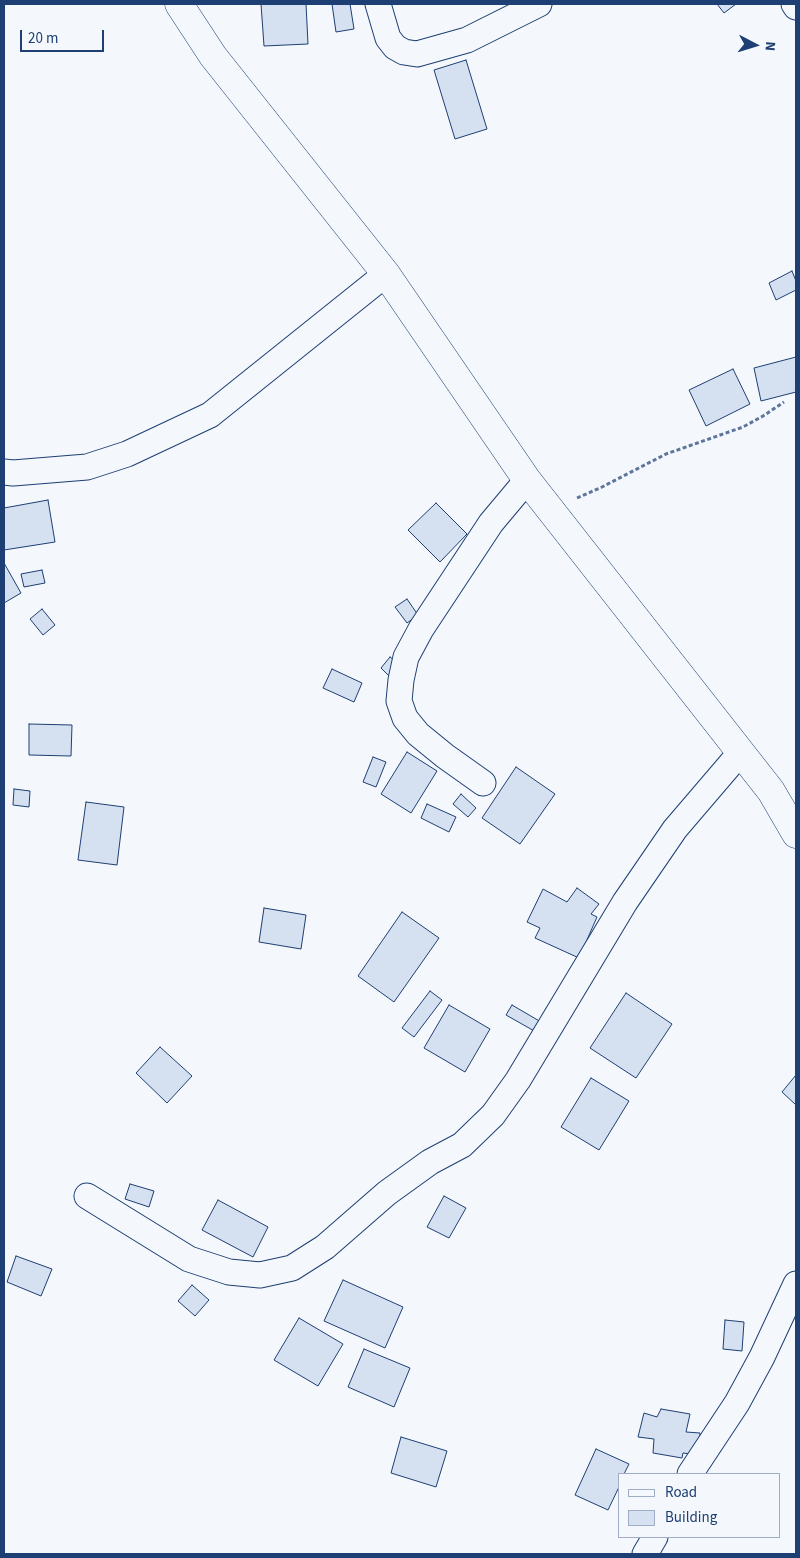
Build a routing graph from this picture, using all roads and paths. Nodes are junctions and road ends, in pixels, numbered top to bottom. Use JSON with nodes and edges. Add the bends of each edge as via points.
{"nodes":[{"id":1,"x":179,"y":4,"type":"edge"},
{"id":2,"x":378,"y":4,"type":"edge"},
{"id":3,"x":539,"y":4,"type":"edge"},
{"id":4,"x":794,"y":4,"type":"edge"},
{"id":5,"x":796,"y":7,"type":"edge"},
{"id":6,"x":386,"y":274,"type":"junction"},
{"id":7,"x":784,"y":402,"type":"dead end"},
{"id":8,"x":4,"y":472,"type":"edge"},
{"id":9,"x":527,"y":480,"type":"junction"},
{"id":10,"x":551,"y":509,"type":"junction"},
{"id":11,"x":740,"y":753,"type":"junction"},
{"id":12,"x":483,"y":783,"type":"dead end"},
{"id":13,"x":796,"y":834,"type":"edge"},
{"id":14,"x":87,"y":1196,"type":"dead end"},
{"id":15,"x":796,"y":1284,"type":"edge"},
{"id":16,"x":691,"y":1473,"type":"edge"},
{"id":17,"x":654,"y":1538,"type":"edge"},
{"id":18,"x":645,"y":1554,"type":"edge"}],
"edges":[{"from":1,"to":6,"type":"street","via":[[214,56]]},
{"from":2,"to":3,"type":"street","via":[[388,38],[395,47],[417,54],[467,40]]},
{"from":4,"to":5,"type":"street"},
{"from":6,"to":8,"type":"street","via":[[210,415],[128,454],[87,467],[13,474]]},
{"from":6,"to":9,"type":"street"},
{"from":7,"to":10,"type":"path","via":[[743,427],[666,454]]},
{"from":9,"to":10,"type":"street"},
{"from":9,"to":12,"type":"street","via":[[491,523],[444,592],[406,657],[401,680],[399,701],[405,718],[418,734]]},
{"from":10,"to":11,"type":"street"},
{"from":11,"to":13,"type":"street","via":[[771,791]]},
{"from":11,"to":14,"type":"street","via":[[675,829],[625,902],[518,1080],[493,1115],[462,1145],[430,1162],[386,1193],[325,1247],[292,1268],[260,1275],[229,1272],[189,1259]]},
{"from":15,"to":16,"type":"street","via":[[737,1403]]},
{"from":17,"to":18,"type":"street"}]}
